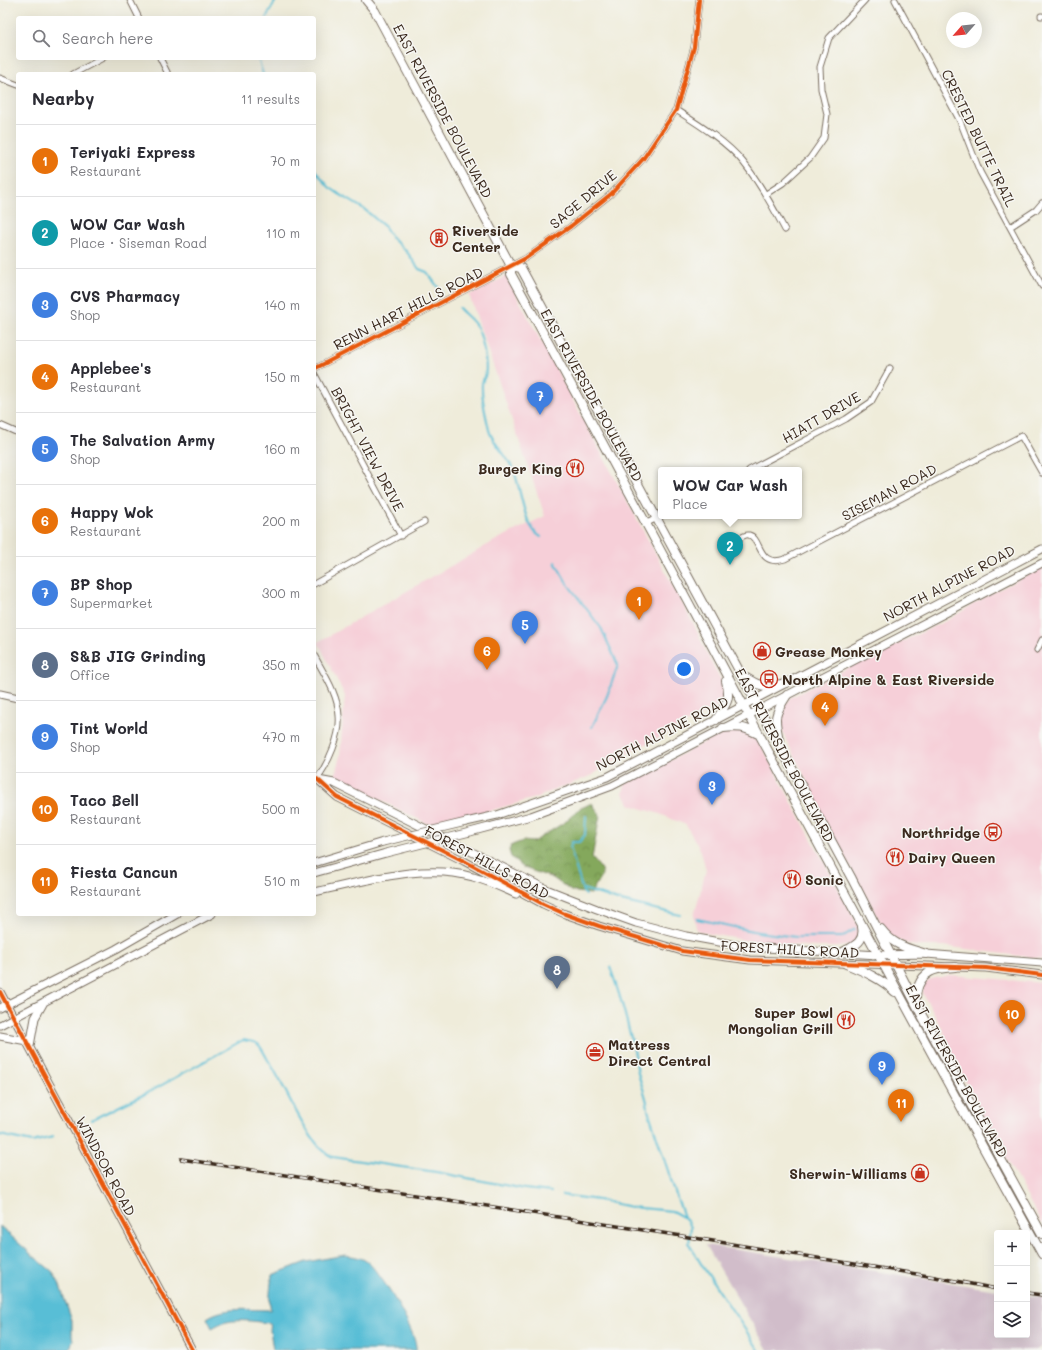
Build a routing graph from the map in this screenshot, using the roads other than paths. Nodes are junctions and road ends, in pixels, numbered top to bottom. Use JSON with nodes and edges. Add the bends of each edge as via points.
{"nodes":[{"id":1,"x":130,"y":0,"type":"edge"},
{"id":2,"x":366,"y":0,"type":"edge"},
{"id":3,"x":370,"y":0,"type":"edge"},
{"id":4,"x":699,"y":0,"type":"edge"},
{"id":5,"x":864,"y":0,"type":"edge"},
{"id":6,"x":895,"y":0,"type":"edge"},
{"id":7,"x":374,"y":11,"type":"junction"},
{"id":8,"x":138,"y":16,"type":"edge"},
{"id":9,"x":99,"y":60,"type":"edge"},
{"id":10,"x":161,"y":60,"type":"edge"},
{"id":11,"x":77,"y":72,"type":"edge"},
{"id":12,"x":167,"y":72,"type":"edge"},
{"id":13,"x":0,"y":78,"type":"edge"},
{"id":14,"x":16,"y":84,"type":"edge"},
{"id":15,"x":676,"y":110,"type":"junction"},
{"id":16,"x":766,"y":194,"type":"junction"},
{"id":17,"x":1042,"y":203,"type":"edge"},
{"id":18,"x":1010,"y":227,"type":"junction"},
{"id":19,"x":785,"y":230,"type":"dead end"},
{"id":20,"x":511,"y":266,"type":"junction"},
{"id":21,"x":1042,"y":286,"type":"edge"},
{"id":22,"x":316,"y":368,"type":"edge"},
{"id":23,"x":890,"y":368,"type":"dead end"},
{"id":24,"x":316,"y":377,"type":"edge"},
{"id":25,"x":0,"y":425,"type":"edge"},
{"id":26,"x":16,"y":432,"type":"edge"},
{"id":27,"x":755,"y":467,"type":"edge"},
{"id":28,"x":1042,"y":473,"type":"edge"},
{"id":29,"x":658,"y":515,"type":"edge"},
{"id":30,"x":658,"y":518,"type":"edge"},
{"id":31,"x":660,"y":519,"type":"edge"},
{"id":32,"x":424,"y":522,"type":"dead end"},
{"id":33,"x":647,"y":523,"type":"junction"},
{"id":34,"x":401,"y":536,"type":"junction"},
{"id":35,"x":737,"y":540,"type":"dead end"},
{"id":36,"x":1042,"y":549,"type":"edge"},
{"id":37,"x":1042,"y":563,"type":"edge"},
{"id":38,"x":316,"y":583,"type":"edge"},
{"id":39,"x":1042,"y":640,"type":"edge"},
{"id":40,"x":1037,"y":650,"type":"dead end"},
{"id":41,"x":843,"y":654,"type":"junction"},
{"id":42,"x":316,"y":660,"type":"edge"},
{"id":43,"x":848,"y":663,"type":"junction"},
{"id":44,"x":722,"y":666,"type":"junction"},
{"id":45,"x":740,"y":674,"type":"junction"},
{"id":46,"x":786,"y":683,"type":"junction"},
{"id":47,"x":0,"y":694,"type":"edge"},
{"id":48,"x":786,"y":696,"type":"junction"},
{"id":49,"x":16,"y":698,"type":"edge"},
{"id":50,"x":754,"y":700,"type":"junction"},
{"id":51,"x":743,"y":706,"type":"junction"},
{"id":52,"x":759,"y":710,"type":"junction"},
{"id":53,"x":748,"y":715,"type":"junction"},
{"id":54,"x":716,"y":720,"type":"junction"},
{"id":55,"x":723,"y":728,"type":"junction"},
{"id":56,"x":759,"y":735,"type":"junction"},
{"id":57,"x":780,"y":749,"type":"junction"},
{"id":58,"x":316,"y":780,"type":"edge"},
{"id":59,"x":316,"y":781,"type":"edge"},
{"id":60,"x":316,"y":782,"type":"edge"},
{"id":61,"x":316,"y":862,"type":"edge"},
{"id":62,"x":316,"y":872,"type":"edge"},
{"id":63,"x":316,"y":892,"type":"edge"},
{"id":64,"x":543,"y":904,"type":"junction"},
{"id":65,"x":867,"y":909,"type":"junction"},
{"id":66,"x":174,"y":916,"type":"edge"},
{"id":67,"x":208,"y":916,"type":"edge"},
{"id":68,"x":857,"y":918,"type":"junction"},
{"id":69,"x":843,"y":952,"type":"junction"},
{"id":70,"x":926,"y":954,"type":"junction"},
{"id":71,"x":878,"y":955,"type":"junction"},
{"id":72,"x":892,"y":956,"type":"junction"},
{"id":73,"x":1042,"y":963,"type":"edge"},
{"id":74,"x":846,"y":964,"type":"junction"},
{"id":75,"x":882,"y":964,"type":"junction"},
{"id":76,"x":896,"y":965,"type":"junction"},
{"id":77,"x":955,"y":967,"type":"junction"},
{"id":78,"x":1042,"y":975,"type":"edge"},
{"id":79,"x":0,"y":992,"type":"edge"},
{"id":80,"x":901,"y":997,"type":"junction"},
{"id":81,"x":44,"y":1002,"type":"junction"},
{"id":82,"x":7,"y":1004,"type":"junction"},
{"id":83,"x":917,"y":1006,"type":"junction"},
{"id":84,"x":0,"y":1008,"type":"edge"},
{"id":85,"x":14,"y":1017,"type":"junction"},
{"id":86,"x":0,"y":1025,"type":"edge"},
{"id":87,"x":0,"y":1036,"type":"edge"},
{"id":88,"x":28,"y":1044,"type":"junction"},
{"id":89,"x":1042,"y":1234,"type":"edge"},
{"id":90,"x":1042,"y":1254,"type":"edge"},
{"id":91,"x":192,"y":1350,"type":"edge"}],
"edges":[{"from":1,"to":8,"type":"street"},
{"from":2,"to":7,"type":"main road","name":"EAST RIVERSIDE BOULEVARD"},
{"from":3,"to":7,"type":"main road","name":"EAST RIVERSIDE BOULEVARD"},
{"from":4,"to":15,"type":"street","name":"SAGE DRIVE","via":[[694,47]]},
{"from":5,"to":16,"type":"street","via":[[829,38],[820,67],[821,89],[827,114],[824,138],[810,158],[784,183]]},
{"from":6,"to":18,"type":"street","name":"CRESTED BUTTE TRAIL","via":[[960,121],[980,172]]},
{"from":7,"to":20,"type":"main road","name":"EAST RIVERSIDE BOULEVARD"},
{"from":9,"to":11,"type":"street"},
{"from":10,"to":12,"type":"street"},
{"from":13,"to":14,"type":"street"},
{"from":15,"to":16,"type":"street","via":[[702,127],[738,157]]},
{"from":15,"to":20,"type":"street","name":"SAGE DRIVE","via":[[643,159],[610,194],[571,226]]},
{"from":16,"to":19,"type":"street"},
{"from":17,"to":18,"type":"street"},
{"from":18,"to":21,"type":"street","name":"CRESTED BUTTE TRAIL"},
{"from":20,"to":22,"type":"street","name":"RENN HART HILLS ROAD"},
{"from":20,"to":29,"type":"main road","name":"EAST RIVERSIDE BOULEVARD","via":[[521,268]]},
{"from":20,"to":33,"type":"main road","name":"EAST RIVERSIDE BOULEVARD","via":[[512,274]]},
{"from":23,"to":27,"type":"street","name":"HIATT DRIVE","via":[[871,402],[846,419]]},
{"from":24,"to":34,"type":"street","name":"BRIGHT VIEW DRIVE"},
{"from":25,"to":26,"type":"street"},
{"from":28,"to":35,"type":"street","name":"SISEMAN ROAD","via":[[1021,436],[785,559],[773,561],[767,558],[750,535]]},
{"from":30,"to":33,"type":"street"},
{"from":31,"to":45,"type":"main road","name":"EAST RIVERSIDE BOULEVARD"},
{"from":32,"to":34,"type":"street"},
{"from":33,"to":44,"type":"main road","name":"EAST RIVERSIDE BOULEVARD"},
{"from":34,"to":38,"type":"street"},
{"from":36,"to":41,"type":"main road","name":"NORTH ALPINE ROAD"},
{"from":37,"to":43,"type":"main road","name":"NORTH ALPINE ROAD"},
{"from":39,"to":40,"type":"street"},
{"from":41,"to":43,"type":"main road"},
{"from":41,"to":46,"type":"main road","name":"NORTH ALPINE ROAD"},
{"from":42,"to":58,"type":"street","via":[[336,699],[340,716],[338,736],[326,766]]},
{"from":43,"to":48,"type":"main road","name":"NORTH ALPINE ROAD"},
{"from":44,"to":51,"type":"main road","name":"EAST RIVERSIDE BOULEVARD"},
{"from":44,"to":54,"type":"main road","via":[[729,692],[727,703]]},
{"from":45,"to":46,"type":"main road","via":[[758,685],[767,687]]},
{"from":45,"to":50,"type":"main road","name":"EAST RIVERSIDE BOULEVARD"},
{"from":46,"to":50,"type":"main road","name":"NORTH ALPINE ROAD"},
{"from":47,"to":49,"type":"main road"},
{"from":48,"to":52,"type":"main road","name":"NORTH ALPINE ROAD"},
{"from":48,"to":57,"type":"main road","via":[[776,711],[775,724]]},
{"from":50,"to":51,"type":"main road","name":"NORTH ALPINE ROAD"},
{"from":50,"to":52,"type":"main road","name":"EAST RIVERSIDE BOULEVARD"},
{"from":51,"to":53,"type":"main road","name":"EAST RIVERSIDE BOULEVARD"},
{"from":51,"to":54,"type":"main road","name":"NORTH ALPINE ROAD"},
{"from":52,"to":53,"type":"main road","name":"NORTH ALPINE ROAD"},
{"from":52,"to":57,"type":"main road","name":"EAST RIVERSIDE BOULEVARD"},
{"from":53,"to":55,"type":"main road","name":"NORTH ALPINE ROAD"},
{"from":53,"to":56,"type":"main road","name":"EAST RIVERSIDE BOULEVARD"},
{"from":54,"to":61,"type":"main road","name":"NORTH ALPINE ROAD","bridge":true,"via":[[607,777],[504,812],[383,842]]},
{"from":55,"to":56,"type":"main road","via":[[738,726]]},
{"from":55,"to":62,"type":"main road","name":"NORTH ALPINE ROAD","bridge":true,"via":[[612,786],[531,816]]},
{"from":56,"to":68,"type":"main road","name":"EAST RIVERSIDE BOULEVARD"},
{"from":57,"to":65,"type":"main road","name":"EAST RIVERSIDE BOULEVARD"},
{"from":59,"to":69,"type":"main road","name":"FOREST HILLS ROAD","via":[[334,783],[546,889],[636,923],[686,936],[747,947]]},
{"from":60,"to":64,"type":"main road","name":"FOREST HILLS ROAD","via":[[337,797]]},
{"from":63,"to":64,"type":"main road","via":[[417,871],[440,872],[473,877]]},
{"from":64,"to":74,"type":"main road","name":"FOREST HILLS ROAD","via":[[599,926],[682,951],[750,960]]},
{"from":65,"to":70,"type":"main road","via":[[891,940],[902,947]]},
{"from":65,"to":72,"type":"main road","name":"EAST RIVERSIDE BOULEVARD"},
{"from":66,"to":82,"type":"main road","via":[[116,949]]},
{"from":67,"to":81,"type":"main road"},
{"from":68,"to":69,"type":"main road","via":[[863,932],[862,939],[857,945]]},
{"from":68,"to":71,"type":"main road","name":"EAST RIVERSIDE BOULEVARD"},
{"from":69,"to":71,"type":"main road","name":"FOREST HILLS ROAD"},
{"from":70,"to":72,"type":"main road","name":"FOREST HILLS ROAD"},
{"from":70,"to":73,"type":"main road","name":"FOREST HILLS ROAD"},
{"from":71,"to":72,"type":"main road","name":"FOREST HILLS ROAD"},
{"from":71,"to":75,"type":"main road","name":"EAST RIVERSIDE BOULEVARD"},
{"from":72,"to":76,"type":"main road","name":"EAST RIVERSIDE BOULEVARD"},
{"from":74,"to":75,"type":"main road","name":"FOREST HILLS ROAD"},
{"from":74,"to":80,"type":"main road","via":[[881,981]]},
{"from":75,"to":76,"type":"main road","name":"FOREST HILLS ROAD"},
{"from":75,"to":80,"type":"main road","name":"EAST RIVERSIDE BOULEVARD"},
{"from":76,"to":77,"type":"main road","name":"FOREST HILLS ROAD"},
{"from":76,"to":83,"type":"main road","name":"EAST RIVERSIDE BOULEVARD"},
{"from":77,"to":78,"type":"main road","name":"FOREST HILLS ROAD"},
{"from":77,"to":83,"type":"main road","via":[[929,973],[918,986],[915,996]]},
{"from":79,"to":82,"type":"main road","name":"WINDSOR ROAD"},
{"from":80,"to":90,"type":"main road","name":"EAST RIVERSIDE BOULEVARD"},
{"from":81,"to":85,"type":"main road"},
{"from":81,"to":88,"type":"main road","via":[[35,1018]]},
{"from":82,"to":84,"type":"main road"},
{"from":82,"to":85,"type":"main road","name":"WINDSOR ROAD"},
{"from":83,"to":89,"type":"main road","name":"EAST RIVERSIDE BOULEVARD"},
{"from":85,"to":86,"type":"main road"},
{"from":85,"to":88,"type":"main road","name":"WINDSOR ROAD"},
{"from":87,"to":88,"type":"main road"},
{"from":88,"to":91,"type":"main road","name":"WINDSOR ROAD"}]}
